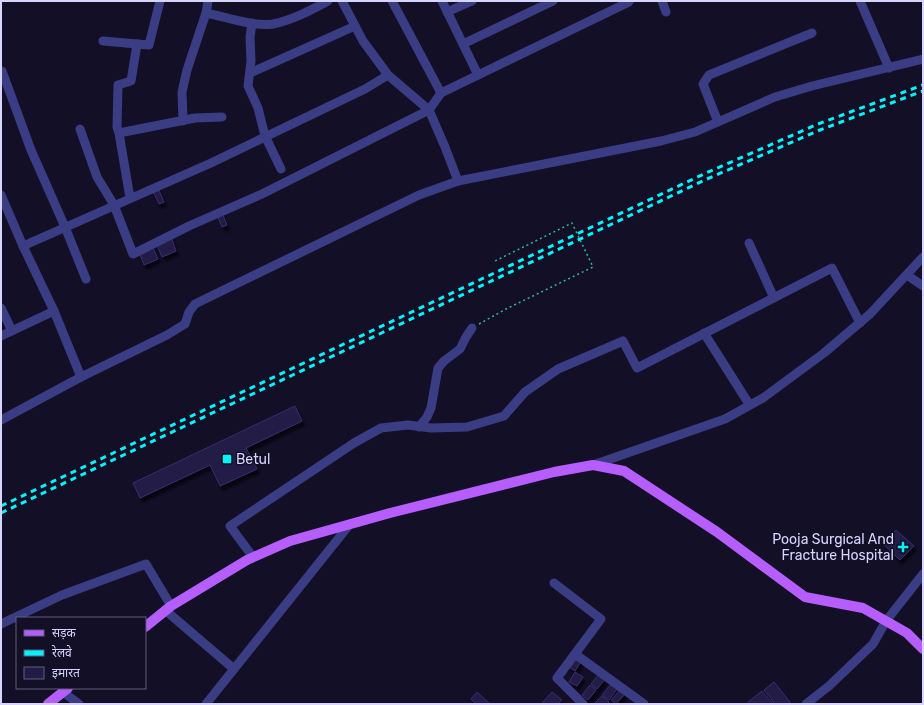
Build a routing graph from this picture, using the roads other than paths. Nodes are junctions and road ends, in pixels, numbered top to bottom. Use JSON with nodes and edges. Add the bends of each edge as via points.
{"nodes":[{"id":1,"x":160,"y":1,"type":"edge"},
{"id":2,"x":208,"y":1,"type":"edge"},
{"id":3,"x":328,"y":1,"type":"edge"},
{"id":4,"x":342,"y":1,"type":"edge"},
{"id":5,"x":392,"y":1,"type":"edge"},
{"id":6,"x":442,"y":1,"type":"edge"},
{"id":7,"x":472,"y":1,"type":"edge"},
{"id":8,"x":553,"y":1,"type":"edge"},
{"id":9,"x":630,"y":1,"type":"edge"},
{"id":10,"x":662,"y":1,"type":"edge"},
{"id":11,"x":860,"y":1,"type":"edge"},
{"id":12,"x":448,"y":12,"type":"junction"},
{"id":13,"x":666,"y":12,"type":"dead end"},
{"id":14,"x":206,"y":13,"type":"junction"},
{"id":15,"x":252,"y":23,"type":"junction"},
{"id":16,"x":355,"y":26,"type":"junction"},
{"id":17,"x":812,"y":34,"type":"dead end"},
{"id":18,"x":103,"y":41,"type":"dead end"},
{"id":19,"x":137,"y":44,"type":"junction"},
{"id":20,"x":463,"y":44,"type":"junction"},
{"id":21,"x":923,"y":59,"type":"edge"},
{"id":22,"x":889,"y":68,"type":"junction"},
{"id":23,"x":2,"y":71,"type":"dead end"},
{"id":24,"x":250,"y":73,"type":"junction"},
{"id":25,"x":388,"y":75,"type":"junction"},
{"id":26,"x":478,"y":76,"type":"junction"},
{"id":27,"x":441,"y":93,"type":"junction"},
{"id":28,"x":429,"y":110,"type":"junction"},
{"id":29,"x":222,"y":116,"type":"dead end"},
{"id":30,"x":183,"y":121,"type":"junction"},
{"id":31,"x":718,"y":122,"type":"junction"},
{"id":32,"x":80,"y":129,"type":"dead end"},
{"id":33,"x":119,"y":133,"type":"junction"},
{"id":34,"x":265,"y":136,"type":"junction"},
{"id":35,"x":281,"y":169,"type":"dead end"},
{"id":36,"x":458,"y":181,"type":"junction"},
{"id":37,"x":1,"y":195,"type":"edge"},
{"id":38,"x":130,"y":198,"type":"junction"},
{"id":39,"x":114,"y":205,"type":"junction"},
{"id":40,"x":65,"y":227,"type":"junction"},
{"id":41,"x":749,"y":243,"type":"dead end"},
{"id":42,"x":23,"y":246,"type":"junction"},
{"id":43,"x":923,"y":258,"type":"edge"},
{"id":44,"x":907,"y":275,"type":"junction"},
{"id":45,"x":86,"y":279,"type":"dead end"},
{"id":46,"x":923,"y":286,"type":"edge"},
{"id":47,"x":774,"y":298,"type":"junction"},
{"id":48,"x":1,"y":308,"type":"edge"},
{"id":49,"x":54,"y":311,"type":"junction"},
{"id":50,"x":860,"y":323,"type":"junction"},
{"id":51,"x":472,"y":328,"type":"road end"},
{"id":52,"x":12,"y":331,"type":"junction"},
{"id":53,"x":704,"y":333,"type":"junction"},
{"id":54,"x":1,"y":336,"type":"edge"},
{"id":55,"x":81,"y":377,"type":"junction"},
{"id":56,"x":749,"y":404,"type":"junction"},
{"id":57,"x":1,"y":420,"type":"edge"},
{"id":58,"x":419,"y":427,"type":"junction"},
{"id":59,"x":593,"y":465,"type":"junction"},
{"id":60,"x":350,"y":524,"type":"junction"},
{"id":61,"x":253,"y":557,"type":"junction"},
{"id":62,"x":923,"y":574,"type":"edge"},
{"id":63,"x":554,"y":583,"type":"dead end"},
{"id":64,"x":168,"y":608,"type":"junction"},
{"id":65,"x":886,"y":621,"type":"junction"},
{"id":66,"x":1,"y":624,"type":"edge"},
{"id":67,"x":146,"y":625,"type":"edge"},
{"id":68,"x":923,"y":649,"type":"edge"},
{"id":69,"x":575,"y":654,"type":"junction"},
{"id":70,"x":234,"y":669,"type":"junction"},
{"id":71,"x":66,"y":690,"type":"edge"},
{"id":72,"x":811,"y":703,"type":"edge"},
{"id":73,"x":48,"y":704,"type":"edge"},
{"id":74,"x":79,"y":704,"type":"edge"},
{"id":75,"x":206,"y":704,"type":"edge"},
{"id":76,"x":583,"y":704,"type":"edge"},
{"id":77,"x":644,"y":704,"type":"edge"}],
"edges":[{"from":1,"to":19,"type":"street","via":[[149,46]]},
{"from":2,"to":14,"type":"street"},
{"from":3,"to":15,"type":"street","via":[[272,24]]},
{"from":4,"to":16,"type":"street"},
{"from":5,"to":27,"type":"street"},
{"from":6,"to":12,"type":"street"},
{"from":7,"to":12,"type":"street"},
{"from":8,"to":20,"type":"street"},
{"from":9,"to":26,"type":"street"},
{"from":10,"to":13,"type":"street"},
{"from":11,"to":22,"type":"street"},
{"from":12,"to":20,"type":"street"},
{"from":14,"to":15,"type":"street"},
{"from":14,"to":30,"type":"street","via":[[182,92]]},
{"from":15,"to":24,"type":"street"},
{"from":16,"to":24,"type":"street"},
{"from":16,"to":25,"type":"street"},
{"from":17,"to":31,"type":"street","via":[[710,75],[703,84]]},
{"from":18,"to":19,"type":"street"},
{"from":19,"to":33,"type":"street","via":[[131,81],[118,85]]},
{"from":20,"to":26,"type":"street"},
{"from":21,"to":22,"type":"street"},
{"from":22,"to":31,"type":"street","via":[[775,97]]},
{"from":23,"to":40,"type":"street","via":[[31,150]]},
{"from":24,"to":34,"type":"street","via":[[248,86],[258,108]]},
{"from":25,"to":28,"type":"street"},
{"from":25,"to":34,"type":"street","via":[[365,89]]},
{"from":26,"to":27,"type":"street"},
{"from":27,"to":28,"type":"street"},
{"from":28,"to":36,"type":"street"},
{"from":28,"to":39,"type":"street","via":[[262,194],[133,254]]},
{"from":29,"to":30,"type":"street"},
{"from":30,"to":33,"type":"street"},
{"from":31,"to":36,"type":"street","via":[[661,142]]},
{"from":32,"to":39,"type":"street","via":[[97,177]]},
{"from":33,"to":38,"type":"street"},
{"from":34,"to":35,"type":"street"},
{"from":34,"to":38,"type":"street"},
{"from":36,"to":55,"type":"street","via":[[420,195],[195,304],[185,324]]},
{"from":37,"to":42,"type":"street"},
{"from":38,"to":39,"type":"street"},
{"from":39,"to":40,"type":"street"},
{"from":40,"to":42,"type":"street"},
{"from":40,"to":45,"type":"street"},
{"from":41,"to":47,"type":"street"},
{"from":42,"to":49,"type":"street"},
{"from":43,"to":44,"type":"street"},
{"from":44,"to":46,"type":"street"},
{"from":44,"to":50,"type":"street"},
{"from":47,"to":50,"type":"street","via":[[832,268]]},
{"from":47,"to":53,"type":"street"},
{"from":48,"to":52,"type":"street"},
{"from":49,"to":52,"type":"street"},
{"from":49,"to":55,"type":"street"},
{"from":50,"to":56,"type":"street","via":[[763,398]]},
{"from":51,"to":58,"type":"street","via":[[460,349],[438,368],[430,408]]},
{"from":52,"to":54,"type":"street"},
{"from":53,"to":56,"type":"street"},
{"from":53,"to":58,"type":"street","via":[[637,368],[623,341],[558,369],[525,392],[504,416],[467,427]]},
{"from":55,"to":57,"type":"street"},
{"from":56,"to":59,"type":"street","via":[[725,419]]},
{"from":58,"to":61,"type":"street","via":[[408,425],[381,428],[354,443],[230,526]]},
{"from":59,"to":60,"type":"main road","via":[[554,472]]},
{"from":59,"to":65,"type":"main road","via":[[624,471],[717,532],[805,596],[863,608]]},
{"from":60,"to":61,"type":"main road","via":[[290,541]]},
{"from":60,"to":70,"type":"street"},
{"from":61,"to":64,"type":"main road"},
{"from":62,"to":65,"type":"street"},
{"from":63,"to":69,"type":"street","via":[[601,619]]},
{"from":64,"to":66,"type":"street","via":[[146,564],[62,595]]},
{"from":64,"to":67,"type":"main road"},
{"from":64,"to":70,"type":"street"},
{"from":65,"to":68,"type":"main road","via":[[907,633]]},
{"from":65,"to":72,"type":"street","via":[[873,644]]},
{"from":69,"to":76,"type":"street","via":[[557,678]]},
{"from":69,"to":77,"type":"street"},
{"from":70,"to":75,"type":"street"},
{"from":71,"to":73,"type":"main road"},
{"from":71,"to":74,"type":"street"}]}
